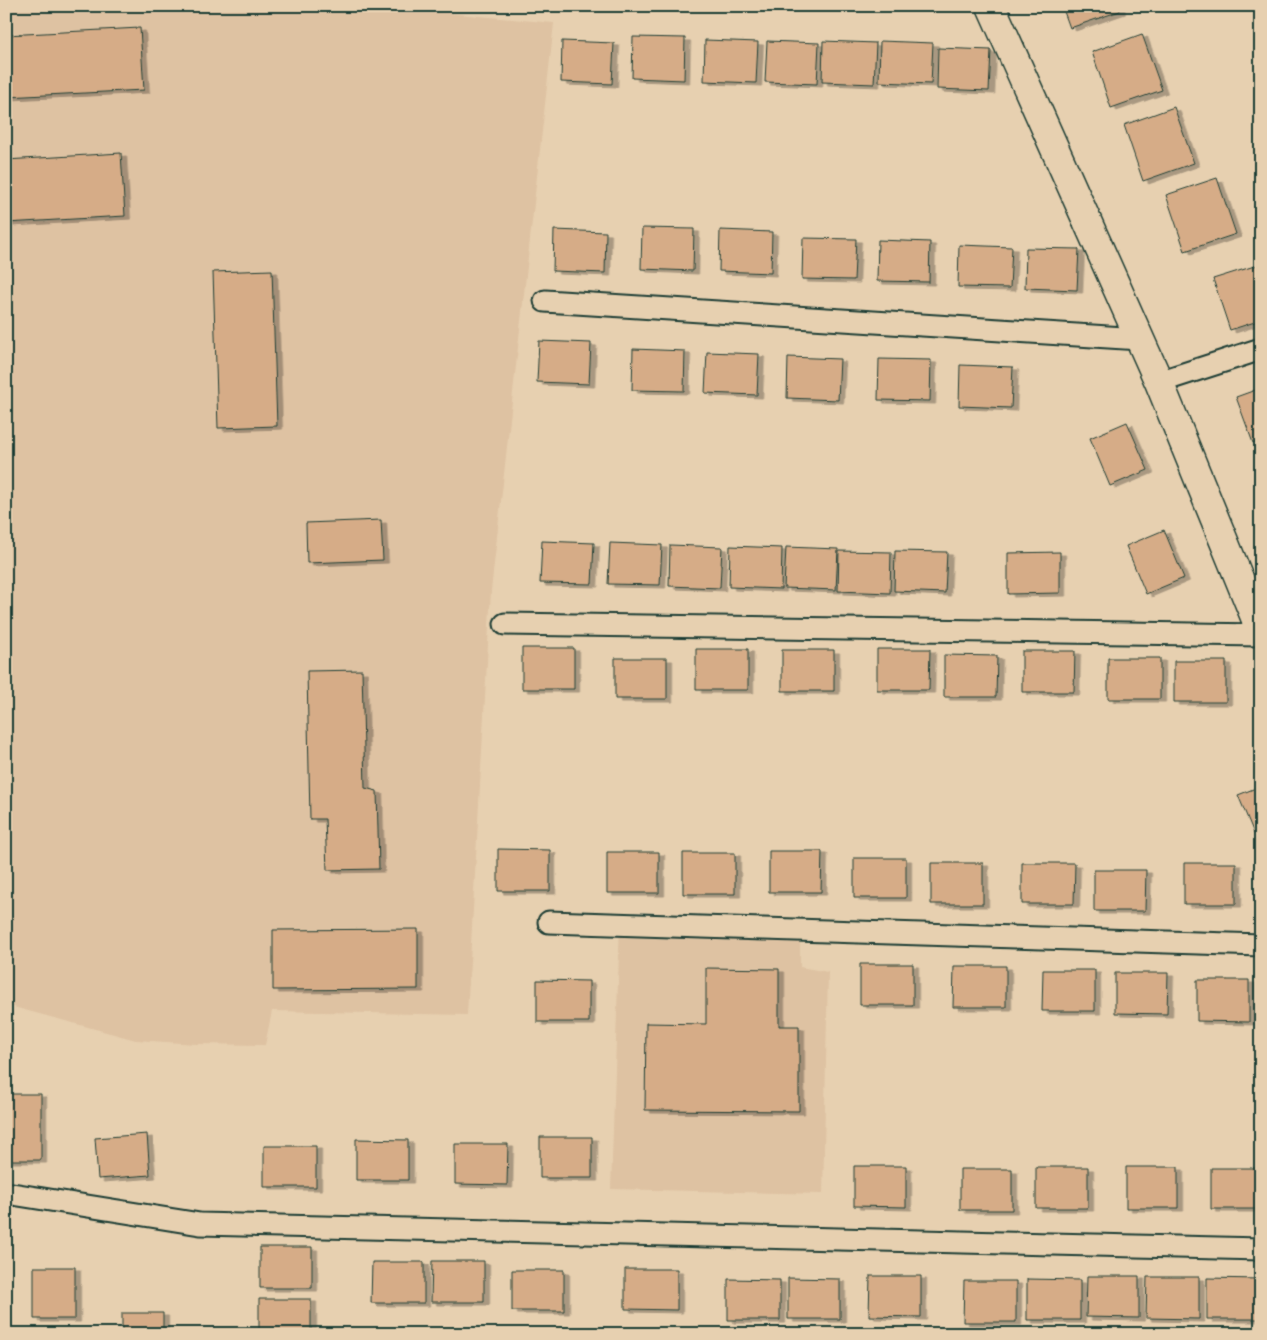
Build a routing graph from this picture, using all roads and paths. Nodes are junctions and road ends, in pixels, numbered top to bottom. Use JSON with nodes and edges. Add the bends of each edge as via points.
{"nodes":[{"id":1,"x":991,"y":6,"type":"edge"},
{"id":2,"x":546,"y":301,"type":"dead end"},
{"id":3,"x":1140,"y":339,"type":"junction"},
{"id":4,"x":1261,"y":349,"type":"edge"},
{"id":5,"x":1159,"y":382,"type":"junction"},
{"id":6,"x":505,"y":624,"type":"dead end"},
{"id":7,"x":1261,"y":634,"type":"edge"},
{"id":8,"x":549,"y":922,"type":"dead end"},
{"id":9,"x":1261,"y":945,"type":"edge"},
{"id":10,"x":6,"y":1193,"type":"edge"},
{"id":11,"x":1261,"y":1250,"type":"edge"}],
"edges":[{"from":1,"to":3,"type":"street"},
{"from":2,"to":3,"type":"street"},
{"from":3,"to":5,"type":"street"},
{"from":4,"to":5,"type":"street"},
{"from":5,"to":7,"type":"street"},
{"from":6,"to":7,"type":"street"},
{"from":8,"to":9,"type":"street"},
{"from":10,"to":11,"type":"street","via":[[200,1224]]}]}
